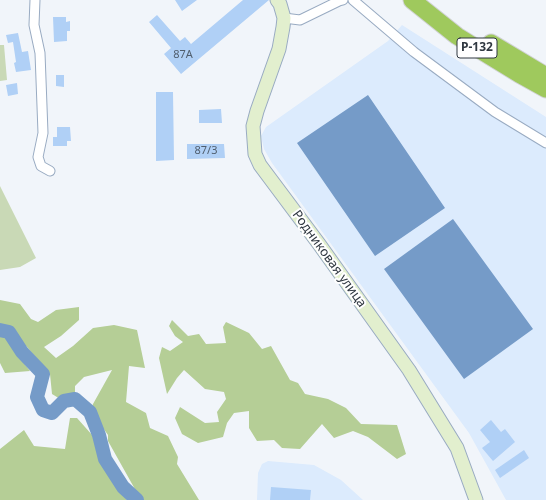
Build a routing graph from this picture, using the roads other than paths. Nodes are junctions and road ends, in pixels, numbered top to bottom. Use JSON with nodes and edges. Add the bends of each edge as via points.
{"nodes":[{"id":1,"x":35,"y":0,"type":"edge"},
{"id":2,"x":343,"y":0,"type":"edge"},
{"id":3,"x":353,"y":0,"type":"edge"},
{"id":4,"x":412,"y":0,"type":"edge"},
{"id":5,"x":430,"y":0,"type":"edge"},
{"id":6,"x":279,"y":2,"type":"edge"},
{"id":7,"x":284,"y":18,"type":"junction"},
{"id":8,"x":546,"y":76,"type":"edge"},
{"id":9,"x":546,"y":89,"type":"edge"},
{"id":10,"x":546,"y":143,"type":"edge"},
{"id":11,"x":50,"y":171,"type":"dead end"},
{"id":12,"x":476,"y":500,"type":"edge"}],
"edges":[{"from":1,"to":11,"type":"street","via":[[34,26],[40,53],[43,133],[38,156],[41,166]]},
{"from":2,"to":7,"type":"street","via":[[300,20]]},
{"from":3,"to":10,"type":"street","via":[[414,52],[489,108]]},
{"from":4,"to":9,"type":"highway","number":"Р-132","via":[[457,36]]},
{"from":5,"to":8,"type":"highway","number":"Р-132","via":[[463,26]]},
{"from":6,"to":7,"type":"street","name":"Родниковая улица"},
{"from":7,"to":12,"type":"street","name":"Родниковая улица","via":[[278,49],[253,126],[255,154],[260,165],[409,370],[457,448]]}]}
